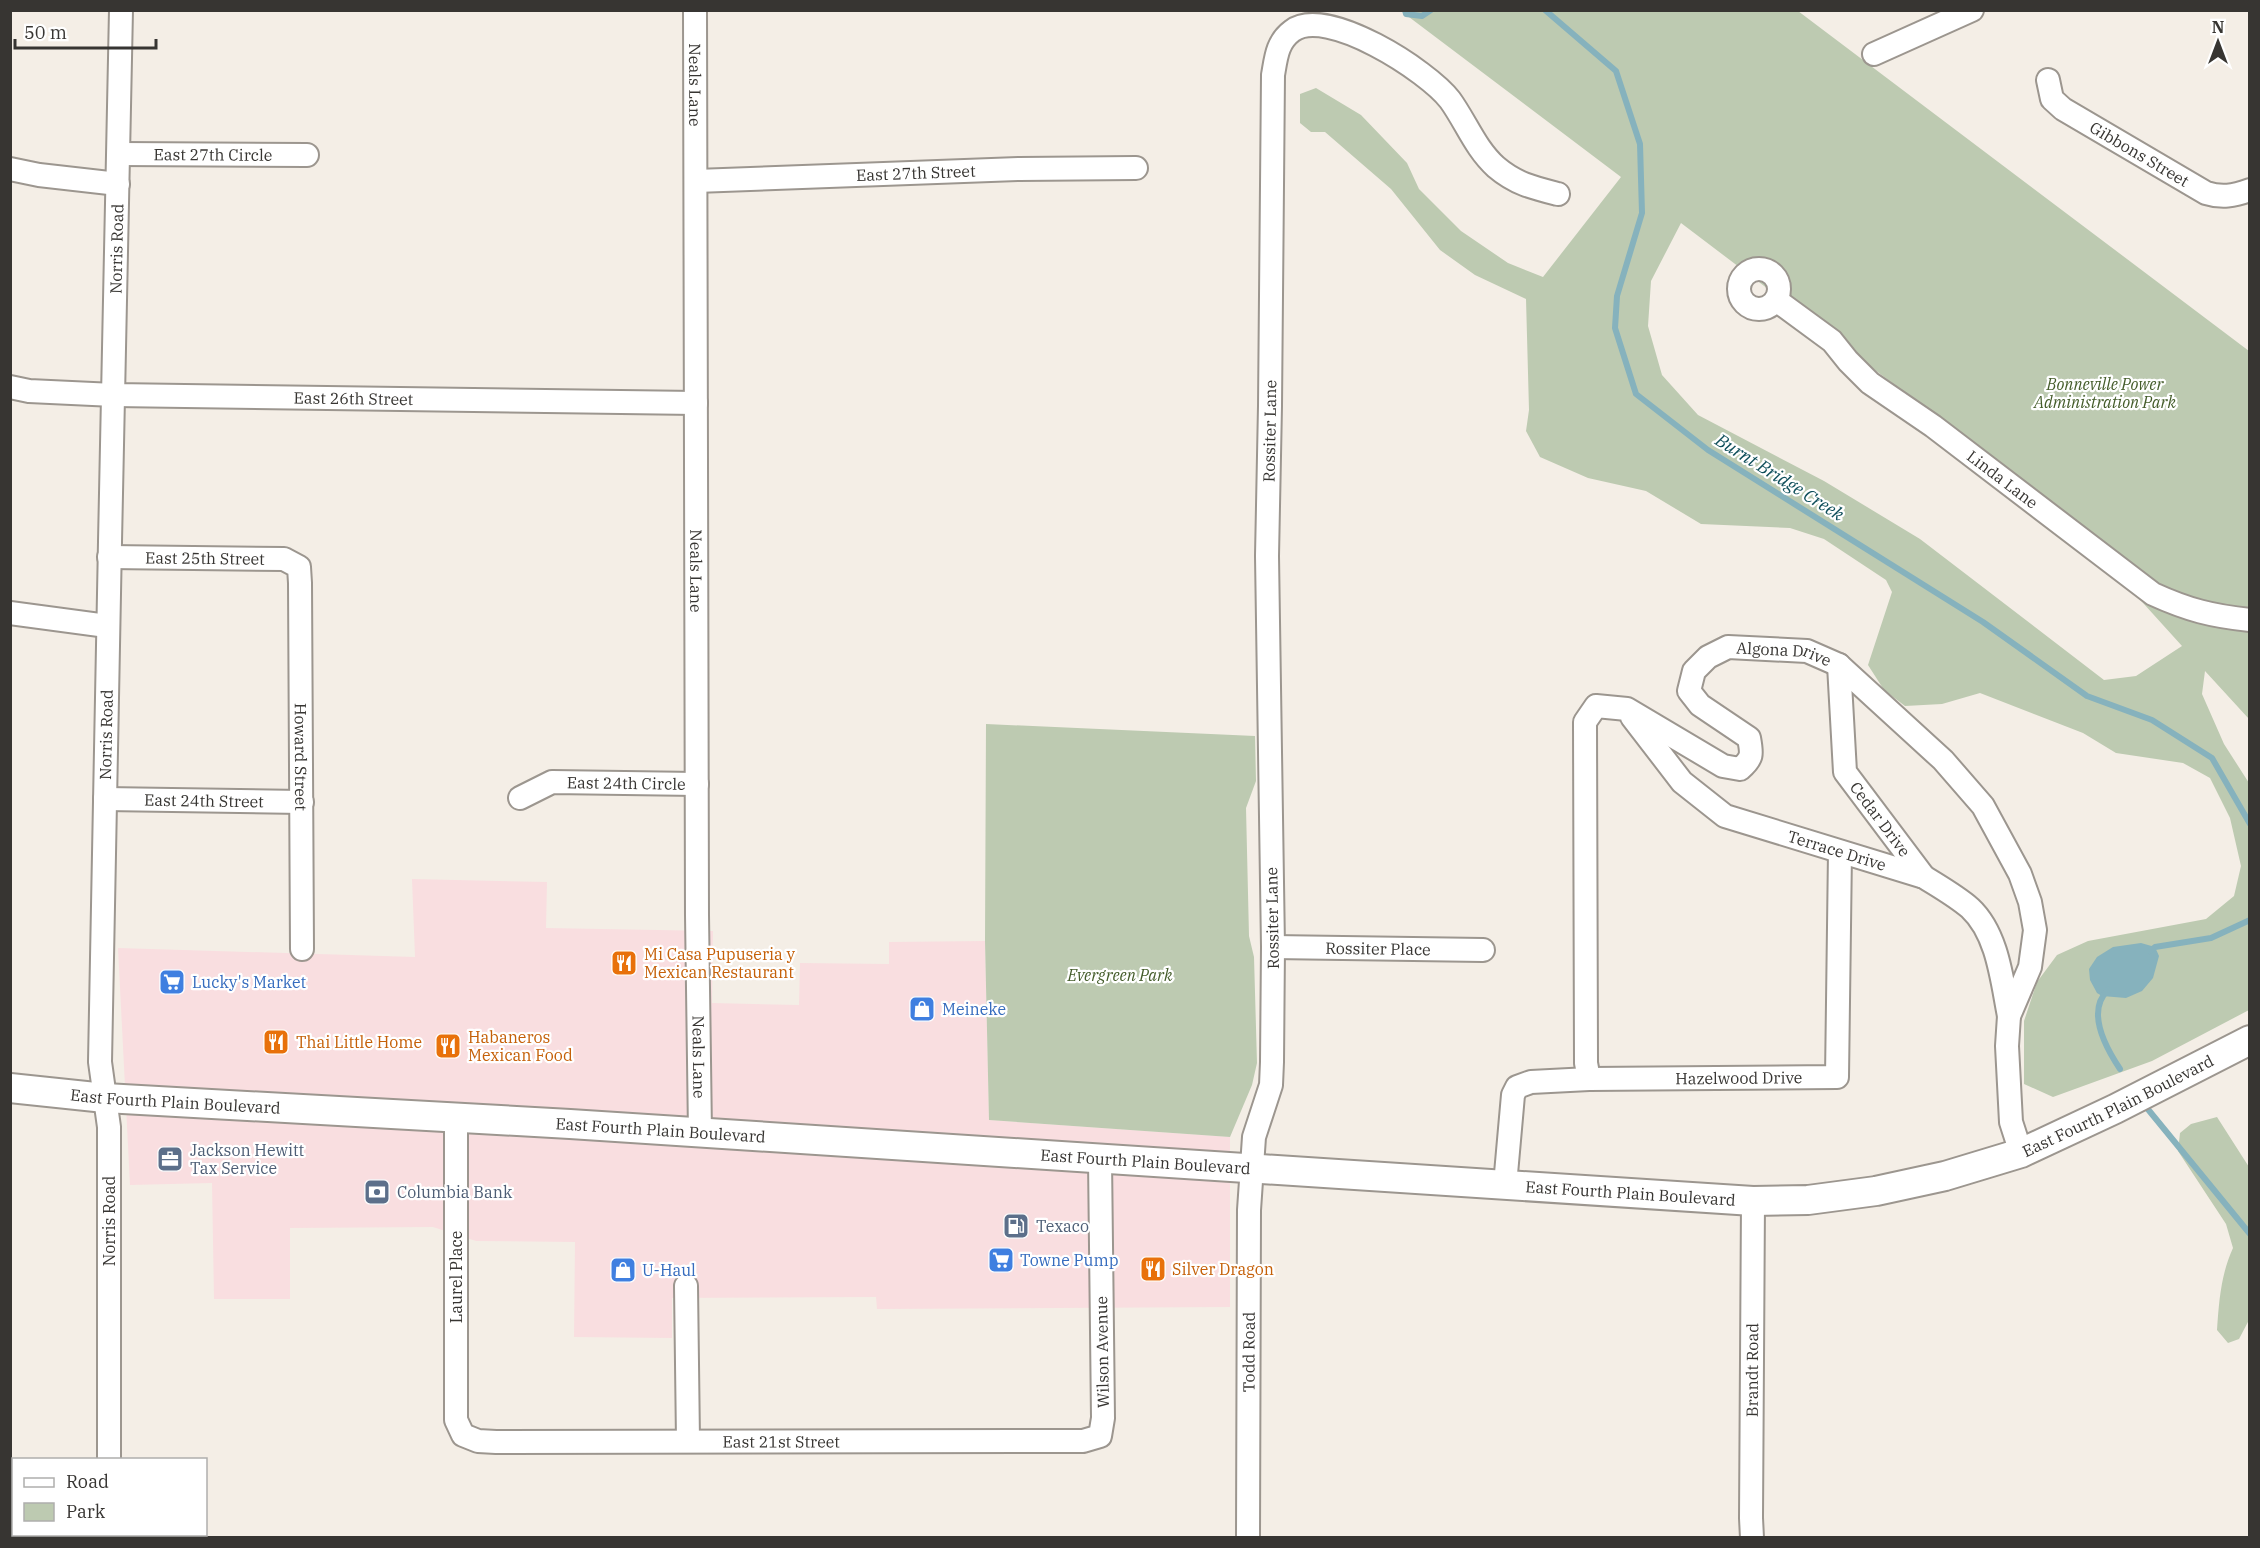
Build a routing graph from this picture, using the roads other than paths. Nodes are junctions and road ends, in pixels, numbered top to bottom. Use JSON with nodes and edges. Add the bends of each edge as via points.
{"nodes":[{"id":1,"x":122,"y":10,"type":"edge"},
{"id":2,"x":695,"y":10,"type":"edge"},
{"id":3,"x":1972,"y":10,"type":"edge"},
{"id":4,"x":1874,"y":54,"type":"dead end"},
{"id":5,"x":2048,"y":80,"type":"dead end"},
{"id":6,"x":119,"y":154,"type":"junction"},
{"id":7,"x":308,"y":156,"type":"dead end"},
{"id":8,"x":1136,"y":168,"type":"dead end"},
{"id":9,"x":10,"y":169,"type":"edge"},
{"id":10,"x":696,"y":181,"type":"junction"},
{"id":11,"x":118,"y":184,"type":"junction"},
{"id":12,"x":2250,"y":190,"type":"edge"},
{"id":13,"x":1558,"y":194,"type":"dead end"},
{"id":14,"x":1776,"y":300,"type":"dead end"},
{"id":15,"x":10,"y":387,"type":"edge"},
{"id":16,"x":114,"y":395,"type":"junction"},
{"id":17,"x":696,"y":403,"type":"junction"},
{"id":18,"x":109,"y":557,"type":"junction"},
{"id":19,"x":298,"y":567,"type":"joint"},
{"id":20,"x":10,"y":613,"type":"edge"},
{"id":21,"x":2250,"y":620,"type":"edge"},
{"id":22,"x":107,"y":626,"type":"junction"},
{"id":23,"x":1840,"y":675,"type":"junction"},
{"id":24,"x":1627,"y":709,"type":"junction"},
{"id":25,"x":698,"y":784,"type":"junction"},
{"id":26,"x":520,"y":798,"type":"dead end"},
{"id":27,"x":105,"y":799,"type":"junction"},
{"id":28,"x":302,"y":802,"type":"junction"},
{"id":29,"x":1840,"y":852,"type":"junction"},
{"id":30,"x":1924,"y":878,"type":"junction"},
{"id":31,"x":1273,"y":947,"type":"junction"},
{"id":32,"x":302,"y":949,"type":"dead end"},
{"id":33,"x":1483,"y":950,"type":"dead end"},
{"id":34,"x":2009,"y":1016,"type":"junction"},
{"id":35,"x":2250,"y":1040,"type":"edge"},
{"id":36,"x":1589,"y":1078,"type":"junction"},
{"id":37,"x":10,"y":1088,"type":"edge"},
{"id":38,"x":105,"y":1098,"type":"junction"},
{"id":39,"x":456,"y":1118,"type":"junction"},
{"id":40,"x":700,"y":1133,"type":"junction"},
{"id":41,"x":2021,"y":1153,"type":"junction"},
{"id":42,"x":1100,"y":1160,"type":"junction"},
{"id":43,"x":1251,"y":1168,"type":"junction"},
{"id":44,"x":1505,"y":1185,"type":"junction"},
{"id":45,"x":1753,"y":1201,"type":"junction"},
{"id":46,"x":686,"y":1286,"type":"dead end"},
{"id":47,"x":463,"y":1435,"type":"joint"},
{"id":48,"x":1100,"y":1436,"type":"joint"},
{"id":49,"x":688,"y":1441,"type":"junction"},
{"id":50,"x":109,"y":1458,"type":"edge"},
{"id":51,"x":1248,"y":1538,"type":"edge"},
{"id":52,"x":1752,"y":1538,"type":"edge"}],
"edges":[{"from":1,"to":6,"type":"street","name":"Norris Road"},
{"from":2,"to":10,"type":"street","name":"Neals Lane"},
{"from":3,"to":4,"type":"street"},
{"from":5,"to":12,"type":"street","name":"Gibbons Street","via":[[2052,99],[2063,109],[2206,193],[2219,197]]},
{"from":6,"to":7,"type":"street","name":"East 27th Circle"},
{"from":6,"to":11,"type":"street","name":"Norris Road"},
{"from":8,"to":10,"type":"street","name":"East 27th Street"},
{"from":9,"to":11,"type":"street"},
{"from":10,"to":17,"type":"street","name":"Neals Lane"},
{"from":11,"to":16,"type":"street","name":"Norris Road"},
{"from":13,"to":31,"type":"street","name":"Rossiter Lane","via":[[1526,187],[1497,167],[1474,143],[1449,99],[1414,67],[1359,36],[1311,24],[1293,30],[1277,47],[1273,75],[1267,556]]},
{"from":14,"to":21,"type":"street","name":"Linda Lane","via":[[1832,341],[1870,383],[1933,426],[2153,594],[2187,609]]},
{"from":15,"to":16,"type":"street","name":"East 26th Street"},
{"from":16,"to":17,"type":"street","name":"East 26th Street"},
{"from":16,"to":18,"type":"street","name":"Norris Road"},
{"from":17,"to":25,"type":"street","name":"Neals Lane"},
{"from":18,"to":19,"type":"street","name":"East 25th Street","via":[[284,559]]},
{"from":18,"to":22,"type":"street","name":"Norris Road"},
{"from":19,"to":28,"type":"street","name":"Howard Street"},
{"from":20,"to":22,"type":"street"},
{"from":22,"to":27,"type":"street","name":"Norris Road"},
{"from":23,"to":24,"type":"street","name":"Algona Drive","via":[[1807,651],[1728,647],[1708,657],[1694,671],[1689,691],[1700,705],[1749,738],[1752,753],[1740,769],[1723,766]]},
{"from":23,"to":30,"type":"street","name":"Cedar Drive","via":[[1845,772]]},
{"from":23,"to":34,"type":"street","name":"Algona Drive","via":[[1943,760],[1983,806],[2020,874],[2035,930],[2030,967]]},
{"from":24,"to":29,"type":"street","name":"Terrace Drive","via":[[1682,782],[1725,816]]},
{"from":24,"to":36,"type":"street","name":"Algona Drive","via":[[1596,706],[1585,722]]},
{"from":25,"to":26,"type":"street","name":"East 24th Circle","via":[[552,782]]},
{"from":25,"to":40,"type":"street","name":"Neals Lane"},
{"from":27,"to":28,"type":"street","name":"East 24th Street"},
{"from":27,"to":38,"type":"street","name":"Norris Road","via":[[100,1062]]},
{"from":28,"to":32,"type":"street","name":"Howard Street"},
{"from":29,"to":30,"type":"street","name":"Terrace Drive"},
{"from":29,"to":36,"type":"street","name":"Hazelwood Drive","via":[[1837,1077]]},
{"from":30,"to":34,"type":"street","name":"Terrace Drive","via":[[1972,910],[1988,934]]},
{"from":31,"to":33,"type":"street","name":"Rossiter Place"},
{"from":31,"to":43,"type":"street","name":"Rossiter Lane","via":[[1271,1085],[1254,1137]]},
{"from":34,"to":41,"type":"street","name":"Algona Drive","via":[[2011,1122]]},
{"from":35,"to":41,"type":"main road","name":"East Fourth Plain Boulevard"},
{"from":36,"to":44,"type":"street","name":"Hazelwood Drive","via":[[1531,1082],[1517,1087]]},
{"from":37,"to":38,"type":"main road","name":"East Fourth Plain Boulevard"},
{"from":38,"to":39,"type":"main road","name":"East Fourth Plain Boulevard"},
{"from":38,"to":50,"type":"street","name":"Norris Road","via":[[109,1127]]},
{"from":39,"to":40,"type":"main road","name":"East Fourth Plain Boulevard"},
{"from":39,"to":47,"type":"street","name":"Laurel Place","via":[[456,1420]]},
{"from":40,"to":42,"type":"main road","name":"East Fourth Plain Boulevard"},
{"from":41,"to":45,"type":"main road","name":"East Fourth Plain Boulevard","via":[[1876,1191],[1808,1200]]},
{"from":42,"to":43,"type":"main road","name":"East Fourth Plain Boulevard"},
{"from":42,"to":48,"type":"street","name":"Wilson Avenue"},
{"from":43,"to":44,"type":"main road","name":"East Fourth Plain Boulevard"},
{"from":43,"to":51,"type":"street","name":"Todd Road"},
{"from":44,"to":45,"type":"main road","name":"East Fourth Plain Boulevard"},
{"from":45,"to":52,"type":"street","name":"Brandt Road"},
{"from":46,"to":49,"type":"street"},
{"from":47,"to":49,"type":"street","name":"East 21st Street","via":[[496,1442]]},
{"from":48,"to":49,"type":"street","name":"East 21st Street","via":[[1083,1441]]}]}
